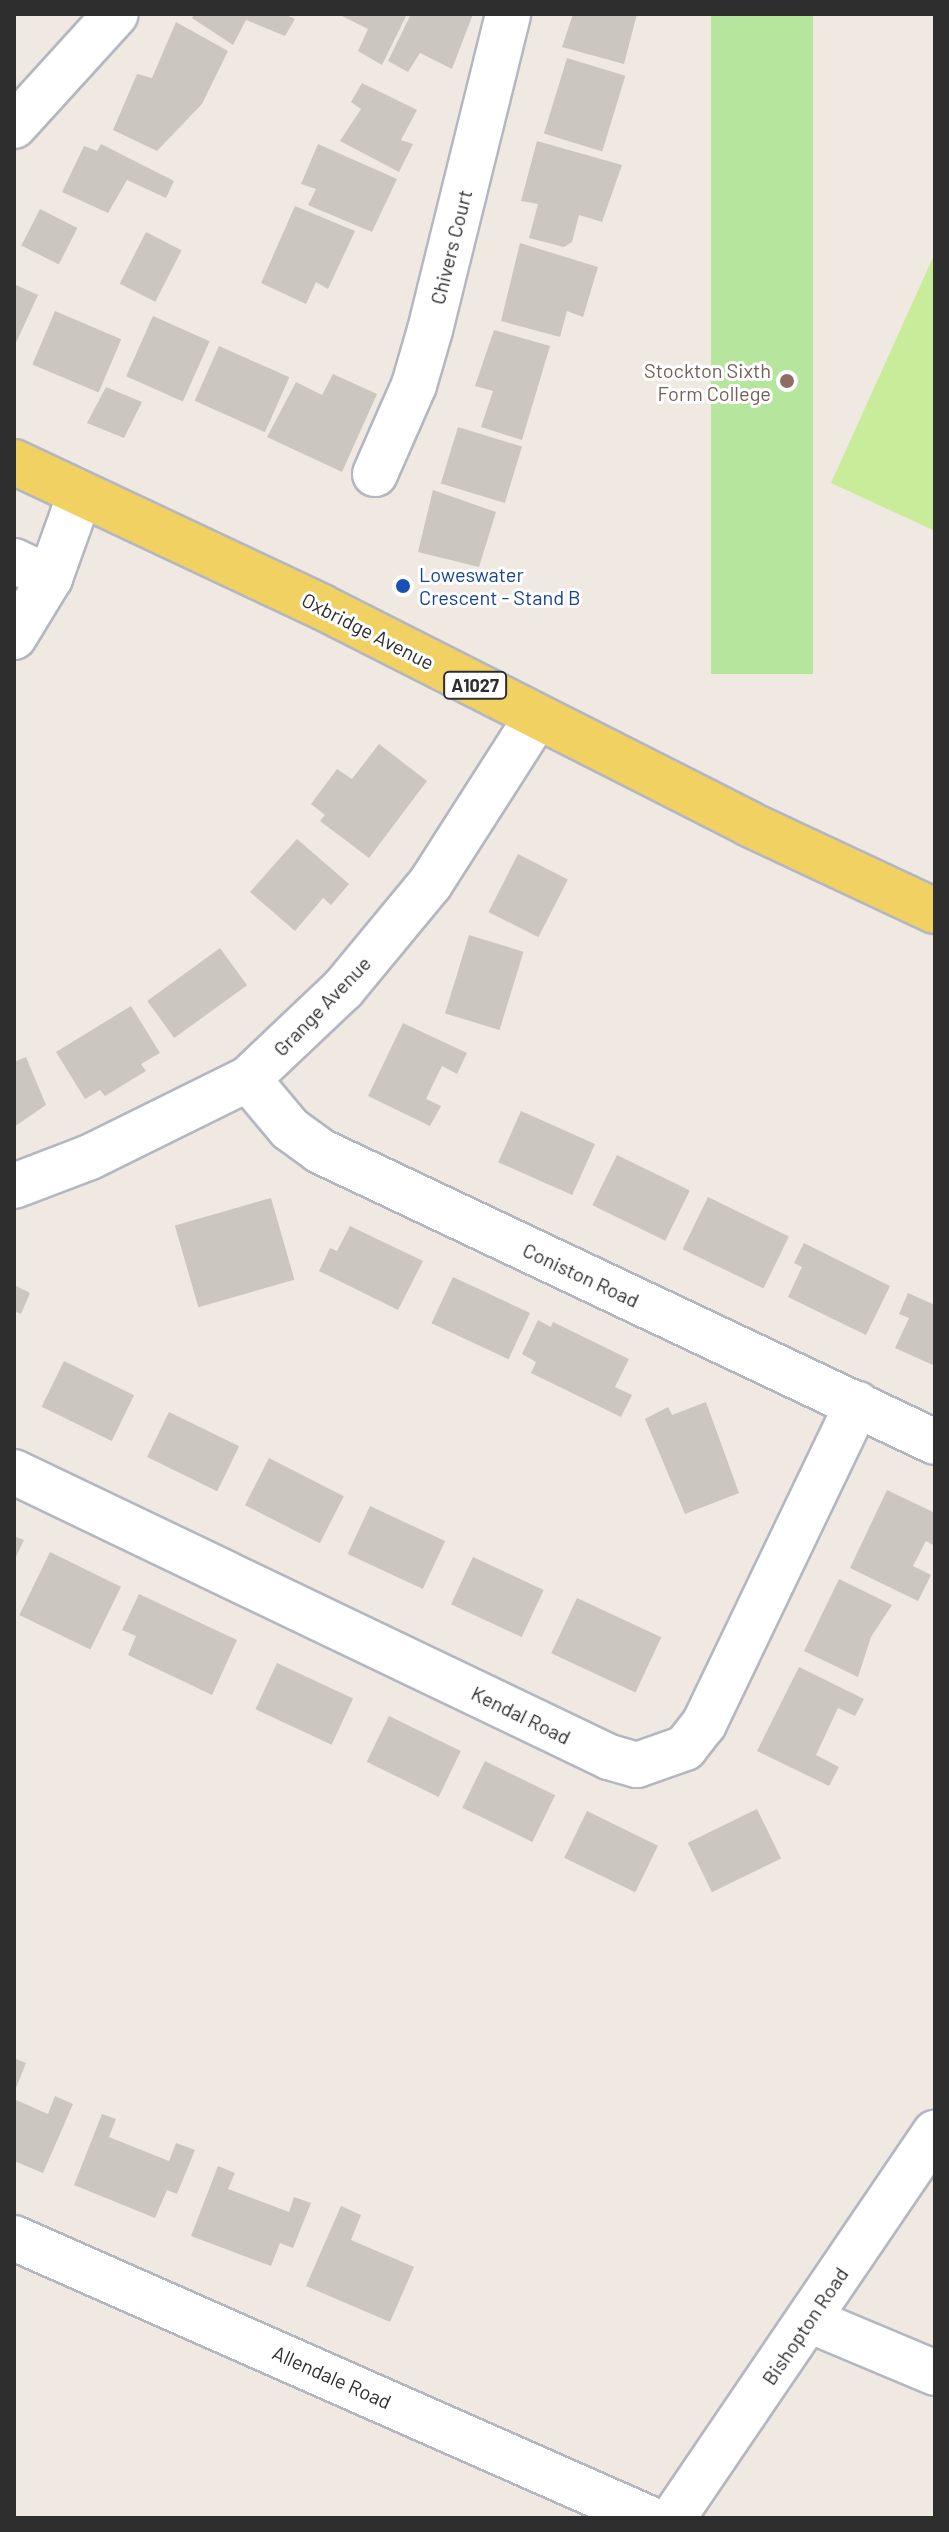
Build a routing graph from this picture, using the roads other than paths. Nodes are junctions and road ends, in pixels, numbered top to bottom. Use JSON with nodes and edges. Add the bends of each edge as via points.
{"nodes":[{"id":1,"x":116,"y":14,"type":"edge"},
{"id":2,"x":508,"y":14,"type":"edge"},
{"id":3,"x":14,"y":126,"type":"edge"},
{"id":4,"x":14,"y":462,"type":"edge"},
{"id":5,"x":375,"y":474,"type":"dead end"},
{"id":6,"x":80,"y":494,"type":"junction"},
{"id":7,"x":32,"y":570,"type":"edge"},
{"id":8,"x":14,"y":637,"type":"edge"},
{"id":9,"x":537,"y":717,"type":"junction"},
{"id":10,"x":935,"y":911,"type":"edge"},
{"id":11,"x":248,"y":1079,"type":"junction"},
{"id":12,"x":14,"y":1186,"type":"edge"},
{"id":13,"x":857,"y":1404,"type":"junction"},
{"id":14,"x":935,"y":1442,"type":"edge"},
{"id":15,"x":14,"y":1472,"type":"edge"},
{"id":16,"x":935,"y":2133,"type":"edge"},
{"id":17,"x":14,"y":2238,"type":"edge"},
{"id":18,"x":809,"y":2320,"type":"junction"},
{"id":19,"x":935,"y":2373,"type":"edge"},
{"id":20,"x":648,"y":2518,"type":"edge"},
{"id":21,"x":673,"y":2518,"type":"edge"}],
"edges":[{"from":1,"to":3,"type":"street"},
{"from":2,"to":5,"type":"street","name":"Chivers Court","via":[[430,330],[414,385]]},
{"from":4,"to":6,"type":"main road","name":"Oxbridge Avenue","number":"A1027"},
{"from":6,"to":7,"type":"street"},
{"from":6,"to":9,"type":"main road","name":"Oxbridge Avenue","number":"A1027","via":[[322,607]]},
{"from":7,"to":8,"type":"street"},
{"from":9,"to":10,"type":"main road","name":"Oxbridge Avenue","number":"A1027"},
{"from":9,"to":11,"type":"street","name":"Grange Avenue","via":[[430,884],[343,989]]},
{"from":11,"to":12,"type":"street","name":"Grange Avenue","via":[[90,1157]]},
{"from":11,"to":13,"type":"street","name":"Coniston Road","via":[[290,1129],[320,1151]]},
{"from":13,"to":14,"type":"street","name":"Coniston Road"},
{"from":13,"to":15,"type":"street","name":"Kendal Road","via":[[704,1724],[685,1748],[637,1765],[609,1757]]},
{"from":16,"to":18,"type":"street","name":"Bishopton Road"},
{"from":17,"to":20,"type":"street","name":"Allendale Road"},
{"from":18,"to":19,"type":"street"},
{"from":18,"to":21,"type":"street","name":"Bishopton Road"}]}
